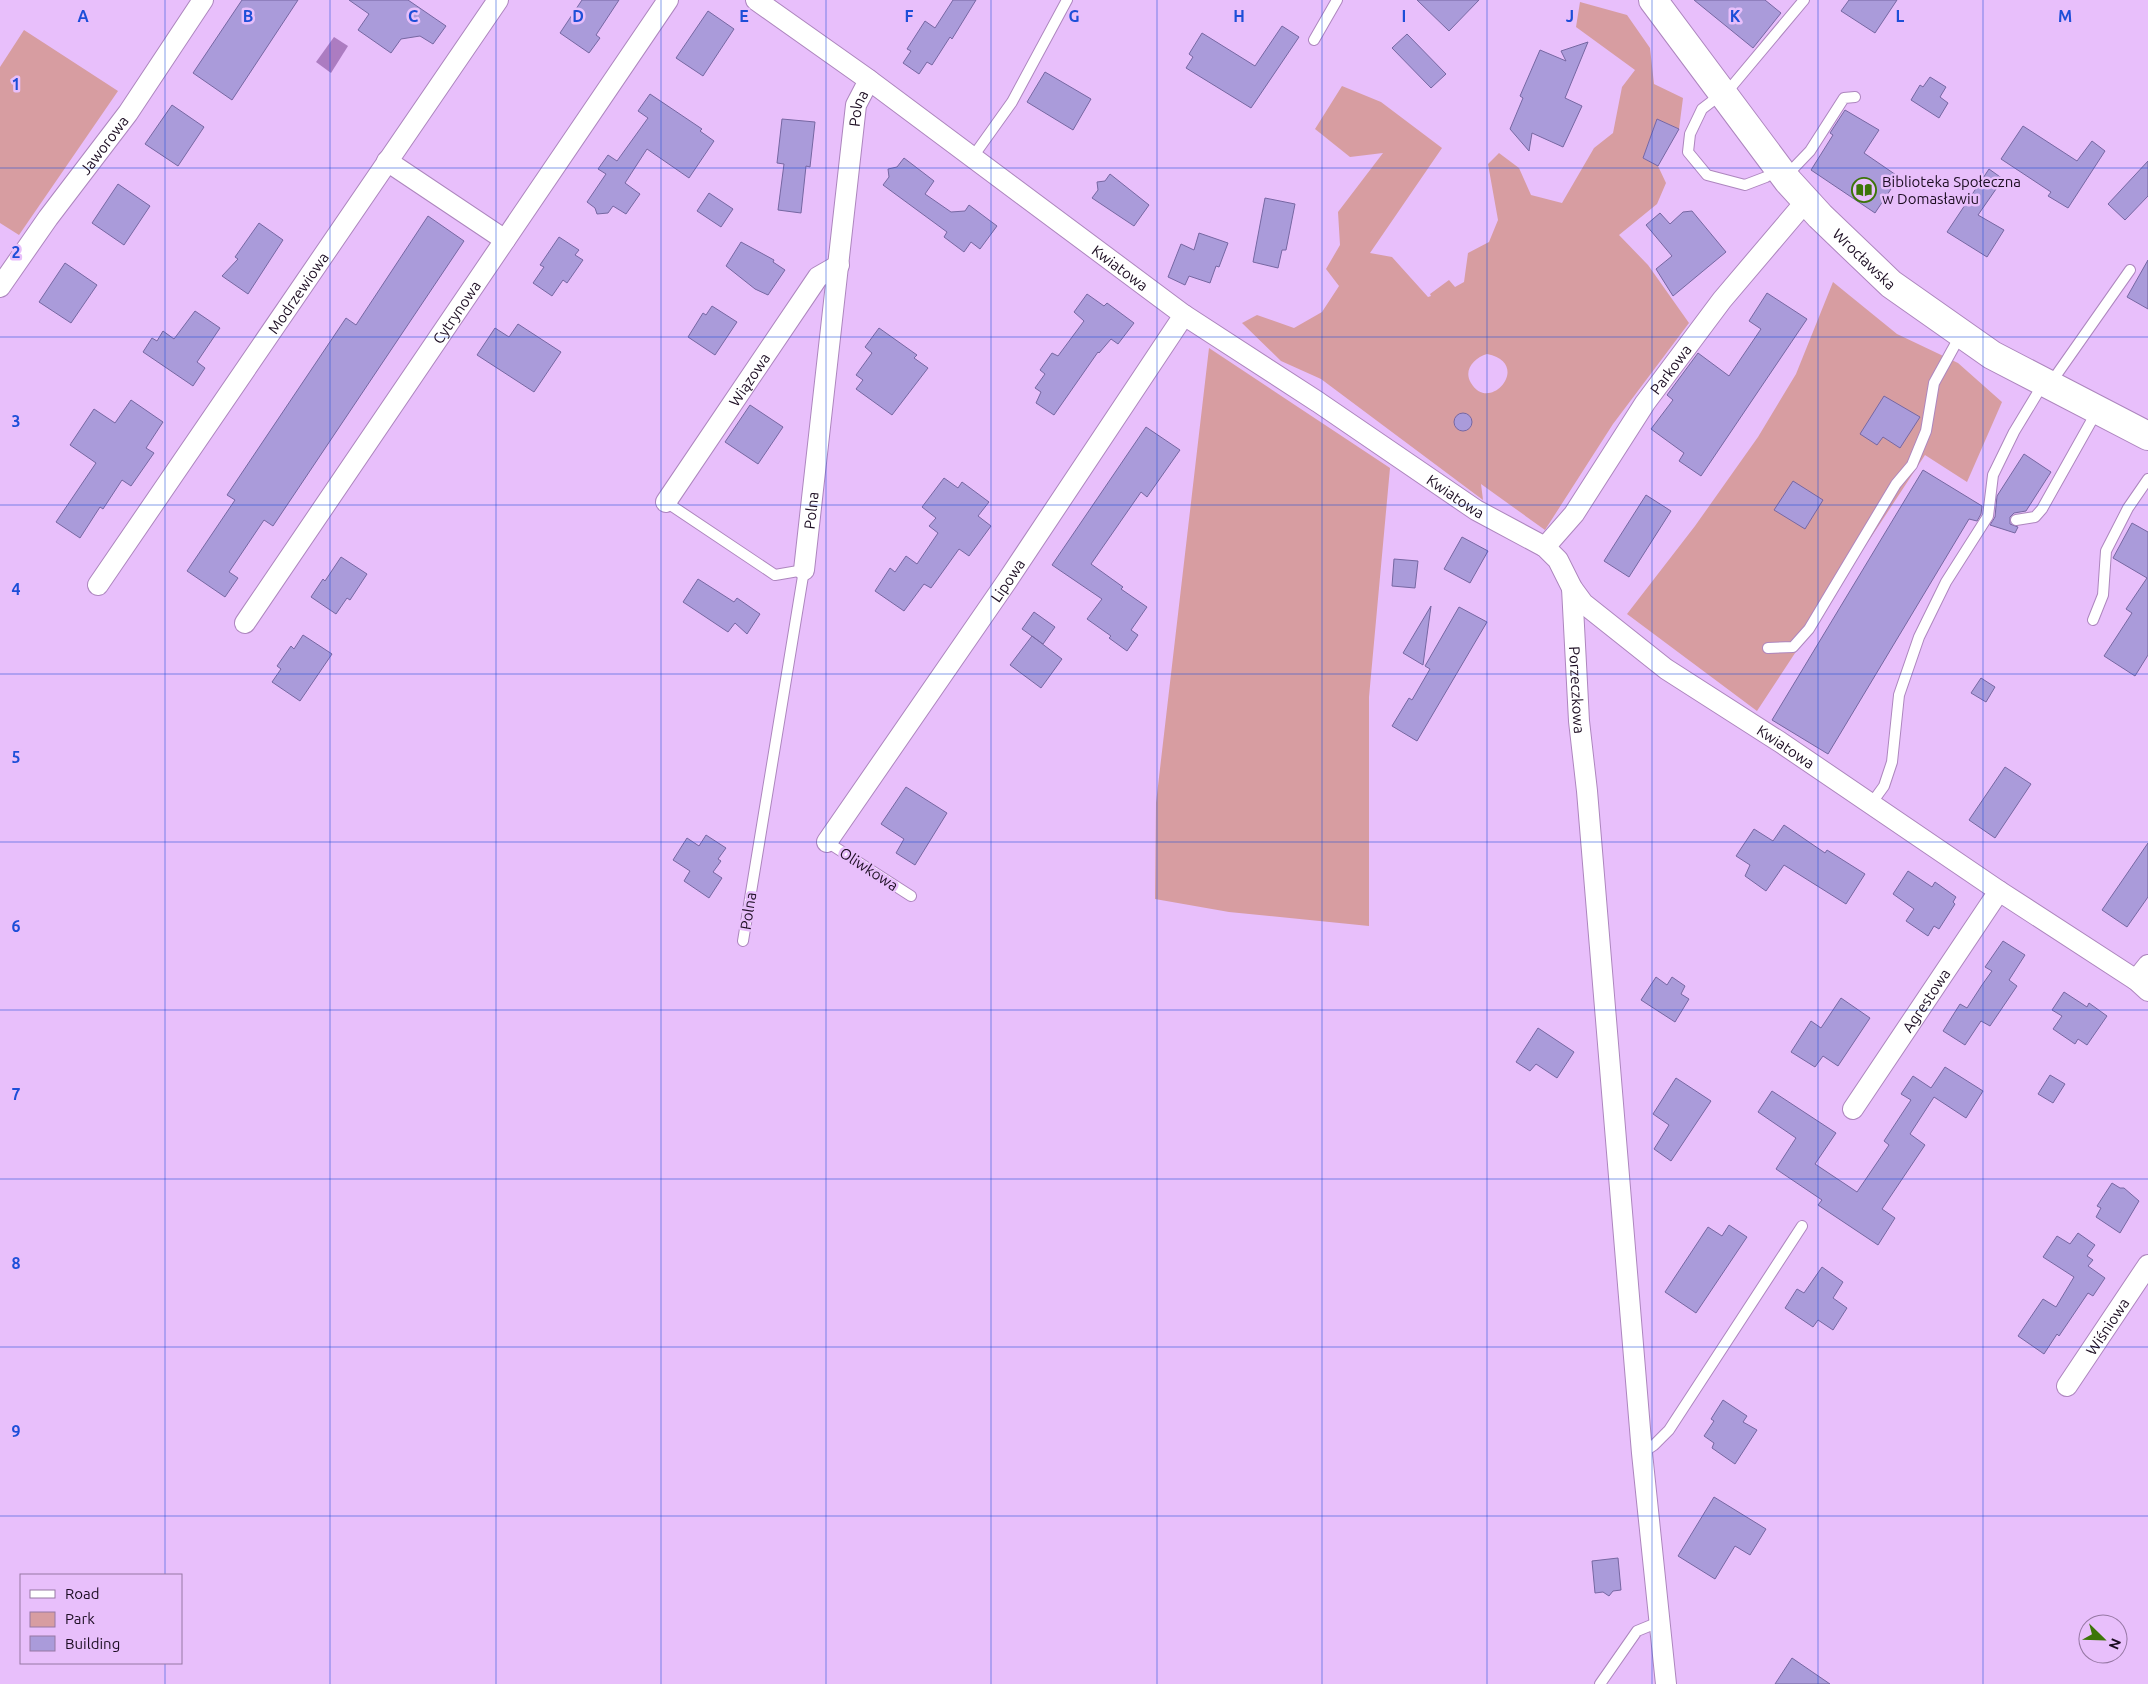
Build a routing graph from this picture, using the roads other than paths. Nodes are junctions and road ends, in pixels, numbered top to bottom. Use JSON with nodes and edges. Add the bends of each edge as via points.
{"nodes":[{"id":1,"x":203,"y":0,"type":"edge"},
{"id":2,"x":498,"y":0,"type":"edge"},
{"id":3,"x":668,"y":0,"type":"edge"},
{"id":4,"x":756,"y":0,"type":"edge"},
{"id":5,"x":1067,"y":0,"type":"edge"},
{"id":6,"x":1337,"y":0,"type":"edge"},
{"id":7,"x":1653,"y":0,"type":"edge"},
{"id":8,"x":1804,"y":0,"type":"edge"},
{"id":9,"x":1314,"y":40,"type":"dead end"},
{"id":10,"x":869,"y":80,"type":"junction"},
{"id":11,"x":1722,"y":94,"type":"junction"},
{"id":12,"x":1855,"y":97,"type":"dead end"},
{"id":13,"x":972,"y":158,"type":"junction"},
{"id":14,"x":387,"y":161,"type":"junction"},
{"id":15,"x":1782,"y":173,"type":"junction"},
{"id":16,"x":1806,"y":201,"type":"junction"},
{"id":17,"x":505,"y":240,"type":"junction"},
{"id":18,"x":839,"y":265,"type":"junction"},
{"id":19,"x":2130,"y":270,"type":"dead end"},
{"id":20,"x":0,"y":287,"type":"edge"},
{"id":21,"x":1184,"y":315,"type":"junction"},
{"id":22,"x":1961,"y":333,"type":"junction"},
{"id":23,"x":2047,"y":384,"type":"junction"},
{"id":24,"x":2098,"y":410,"type":"junction"},
{"id":25,"x":2148,"y":436,"type":"edge"},
{"id":26,"x":2148,"y":479,"type":"edge"},
{"id":27,"x":666,"y":502,"type":"joint"},
{"id":28,"x":2016,"y":520,"type":"dead end"},
{"id":29,"x":1545,"y":547,"type":"junction"},
{"id":30,"x":804,"y":570,"type":"junction"},
{"id":31,"x":98,"y":585,"type":"dead end"},
{"id":32,"x":1572,"y":588,"type":"junction"},
{"id":33,"x":2093,"y":620,"type":"dead end"},
{"id":34,"x":245,"y":623,"type":"dead end"},
{"id":35,"x":1768,"y":648,"type":"dead end"},
{"id":36,"x":1871,"y":804,"type":"junction"},
{"id":37,"x":827,"y":842,"type":"joint"},
{"id":38,"x":1999,"y":891,"type":"junction"},
{"id":39,"x":911,"y":896,"type":"dead end"},
{"id":40,"x":744,"y":941,"type":"dead end"},
{"id":41,"x":2144,"y":979,"type":"edge"},
{"id":42,"x":1853,"y":1109,"type":"dead end"},
{"id":43,"x":1802,"y":1226,"type":"dead end"},
{"id":44,"x":2148,"y":1265,"type":"edge"},
{"id":45,"x":2067,"y":1386,"type":"dead end"},
{"id":46,"x":1642,"y":1453,"type":"junction"},
{"id":47,"x":1659,"y":1622,"type":"junction"},
{"id":48,"x":1600,"y":1684,"type":"edge"},
{"id":49,"x":1666,"y":1684,"type":"edge"}],
"edges":[{"from":1,"to":20,"type":"street","name":"Jaworowa","via":[[128,113]]},
{"from":2,"to":14,"type":"street","name":"Modrzewiowa"},
{"from":3,"to":17,"type":"street","name":"Cytrynowa"},
{"from":4,"to":10,"type":"street","name":"Kwiatowa"},
{"from":5,"to":13,"type":"lane","via":[[1012,102]]},
{"from":6,"to":9,"type":"lane"},
{"from":7,"to":11,"type":"main road","name":"Wrocławska"},
{"from":8,"to":11,"type":"lane"},
{"from":10,"to":13,"type":"street","name":"Kwiatowa"},
{"from":10,"to":18,"type":"street","name":"Polna","via":[[856,105]]},
{"from":11,"to":15,"type":"main road","name":"Wrocławska"},
{"from":11,"to":15,"type":"lane","via":[[1702,108],[1690,134],[1688,152],[1707,175],[1745,185]]},
{"from":12,"to":15,"type":"lane","via":[[1844,98],[1810,152]]},
{"from":13,"to":21,"type":"street","name":"Kwiatowa"},
{"from":14,"to":17,"type":"street"},
{"from":14,"to":31,"type":"street","name":"Modrzewiowa"},
{"from":15,"to":16,"type":"main road","name":"Wrocławska"},
{"from":16,"to":22,"type":"main road","name":"Wrocławska","via":[[1892,284]]},
{"from":16,"to":29,"type":"street","name":"Parkowa","via":[[1722,300],[1646,403],[1574,514]]},
{"from":17,"to":34,"type":"street","name":"Cytrynowa"},
{"from":18,"to":27,"type":"street","name":"Wiązowa","via":[[818,277]]},
{"from":18,"to":30,"type":"street","name":"Polna"},
{"from":19,"to":23,"type":"lane"},
{"from":21,"to":29,"type":"street","name":"Kwiatowa","via":[[1476,510]]},
{"from":21,"to":37,"type":"street","name":"Lipowa","via":[[1007,581]]},
{"from":22,"to":23,"type":"main road","name":"Wrocławska","via":[[1992,355]]},
{"from":22,"to":35,"type":"lane","via":[[1934,383],[1926,431],[1912,465],[1896,484],[1809,629],[1793,647]]},
{"from":23,"to":24,"type":"main road","name":"Wrocławska"},
{"from":23,"to":36,"type":"lane","via":[[2014,432],[1993,475],[1988,516],[1946,582],[1918,637],[1899,695],[1892,762],[1884,786]]},
{"from":24,"to":25,"type":"main road","name":"Wrocławska"},
{"from":24,"to":28,"type":"lane","via":[[2042,509],[2035,517]]},
{"from":26,"to":33,"type":"lane","via":[[2128,508],[2106,551],[2103,595]]},
{"from":27,"to":30,"type":"lane","via":[[775,575]]},
{"from":29,"to":32,"type":"street","name":"Kwiatowa","via":[[1558,560]]},
{"from":30,"to":40,"type":"lane","name":"Polna"},
{"from":32,"to":36,"type":"street","name":"Kwiatowa","via":[[1583,603],[1666,669]]},
{"from":32,"to":46,"type":"street","name":"Porzeczkowa","via":[[1580,721]]},
{"from":36,"to":38,"type":"street","name":"Kwiatowa"},
{"from":37,"to":39,"type":"lane","name":"Oliwkowa"},
{"from":38,"to":41,"type":"street","name":"Kwiatowa"},
{"from":38,"to":42,"type":"street","name":"Agrestowa"},
{"from":43,"to":46,"type":"lane","via":[[1669,1430]]},
{"from":44,"to":45,"type":"street","name":"Wiśniowa"},
{"from":46,"to":47,"type":"street","name":"Porzeczkowa"},
{"from":47,"to":48,"type":"lane","via":[[1637,1631]]},
{"from":47,"to":49,"type":"street","name":"Porzeczkowa"}]}
